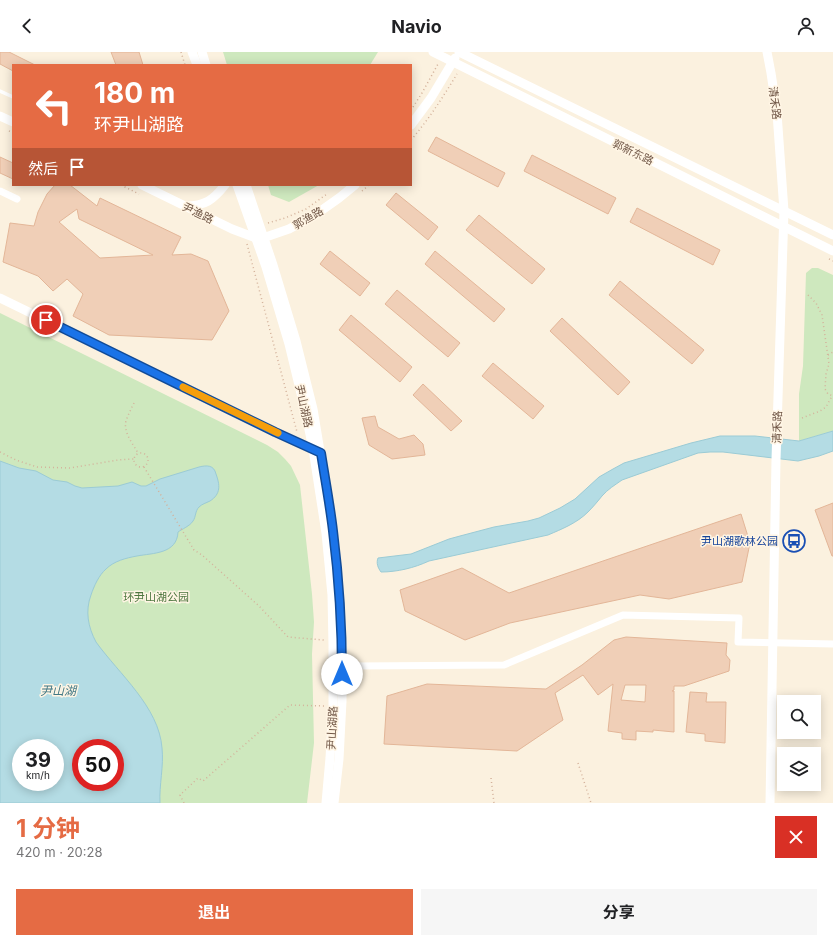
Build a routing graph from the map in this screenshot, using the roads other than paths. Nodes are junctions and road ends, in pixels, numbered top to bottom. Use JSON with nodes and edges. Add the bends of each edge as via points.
{"nodes":[{"id":1,"x":192,"y":52,"type":"edge"},
{"id":2,"x":202,"y":52,"type":"edge"},
{"id":3,"x":433,"y":52,"type":"edge"},
{"id":4,"x":459,"y":52,"type":"edge"},
{"id":5,"x":767,"y":52,"type":"edge"},
{"id":6,"x":452,"y":62,"type":"junction"},
{"id":7,"x":197,"y":64,"type":"edge"},
{"id":8,"x":206,"y":64,"type":"edge"},
{"id":9,"x":0,"y":91,"type":"edge"},
{"id":10,"x":12,"y":97,"type":"edge"},
{"id":11,"x":0,"y":116,"type":"edge"},
{"id":12,"x":12,"y":122,"type":"edge"},
{"id":13,"x":412,"y":124,"type":"edge"},
{"id":14,"x":144,"y":186,"type":"edge"},
{"id":15,"x":224,"y":186,"type":"edge"},
{"id":16,"x":237,"y":186,"type":"edge"},
{"id":17,"x":246,"y":186,"type":"edge"},
{"id":18,"x":354,"y":186,"type":"edge"},
{"id":19,"x":0,"y":191,"type":"edge"},
{"id":20,"x":18,"y":199,"type":"dead end"},
{"id":21,"x":185,"y":206,"type":"junction"},
{"id":22,"x":784,"y":211,"type":"junction"},
{"id":23,"x":783,"y":226,"type":"junction"},
{"id":24,"x":833,"y":236,"type":"edge"},
{"id":25,"x":260,"y":238,"type":"junction"},
{"id":26,"x":833,"y":251,"type":"edge"},
{"id":27,"x":0,"y":298,"type":"edge"},
{"id":28,"x":317,"y":451,"type":"junction"},
{"id":29,"x":833,"y":644,"type":"edge"},
{"id":30,"x":355,"y":666,"type":"dead end"},
{"id":31,"x":770,"y":799,"type":"edge"},
{"id":32,"x":331,"y":800,"type":"edge"}],
"edges":[{"from":1,"to":7,"type":"main road"},
{"from":2,"to":8,"type":"main road"},
{"from":3,"to":6,"type":"main road","name":"郭新东路"},
{"from":4,"to":6,"type":"main road"},
{"from":4,"to":22,"type":"main road","name":"郭新东路"},
{"from":5,"to":22,"type":"main road","name":"清禾路","via":[[777,113]]},
{"from":6,"to":13,"type":"main road"},
{"from":6,"to":23,"type":"main road","name":"郭新东路"},
{"from":9,"to":10,"type":"lane"},
{"from":11,"to":12,"type":"main road"},
{"from":14,"to":21,"type":"main road","name":"尹渔路"},
{"from":15,"to":21,"type":"main road","via":[[209,201],[200,205]]},
{"from":16,"to":25,"type":"main road","name":"尹山湖路"},
{"from":17,"to":25,"type":"main road","name":"尹山湖路"},
{"from":18,"to":25,"type":"main road","name":"郭渔路","via":[[315,215],[289,229]]},
{"from":19,"to":20,"type":"street"},
{"from":21,"to":25,"type":"main road","name":"尹渔路","via":[[232,229]]},
{"from":22,"to":23,"type":"main road","name":"清禾路"},
{"from":22,"to":24,"type":"main road","name":"郭新东路"},
{"from":23,"to":26,"type":"main road","name":"郭新东路"},
{"from":23,"to":31,"type":"main road","name":"清禾路"},
{"from":25,"to":28,"type":"main road","name":"尹山湖路"},
{"from":27,"to":28,"type":"main road"},
{"from":28,"to":32,"type":"main road","name":"尹山湖路","via":[[332,595]]},
{"from":28,"to":32,"type":"main road","name":"尹山湖路","via":[[333,530],[342,648],[339,759]]},
{"from":29,"to":30,"type":"street","via":[[738,642],[739,618],[623,615],[504,665]]}]}
